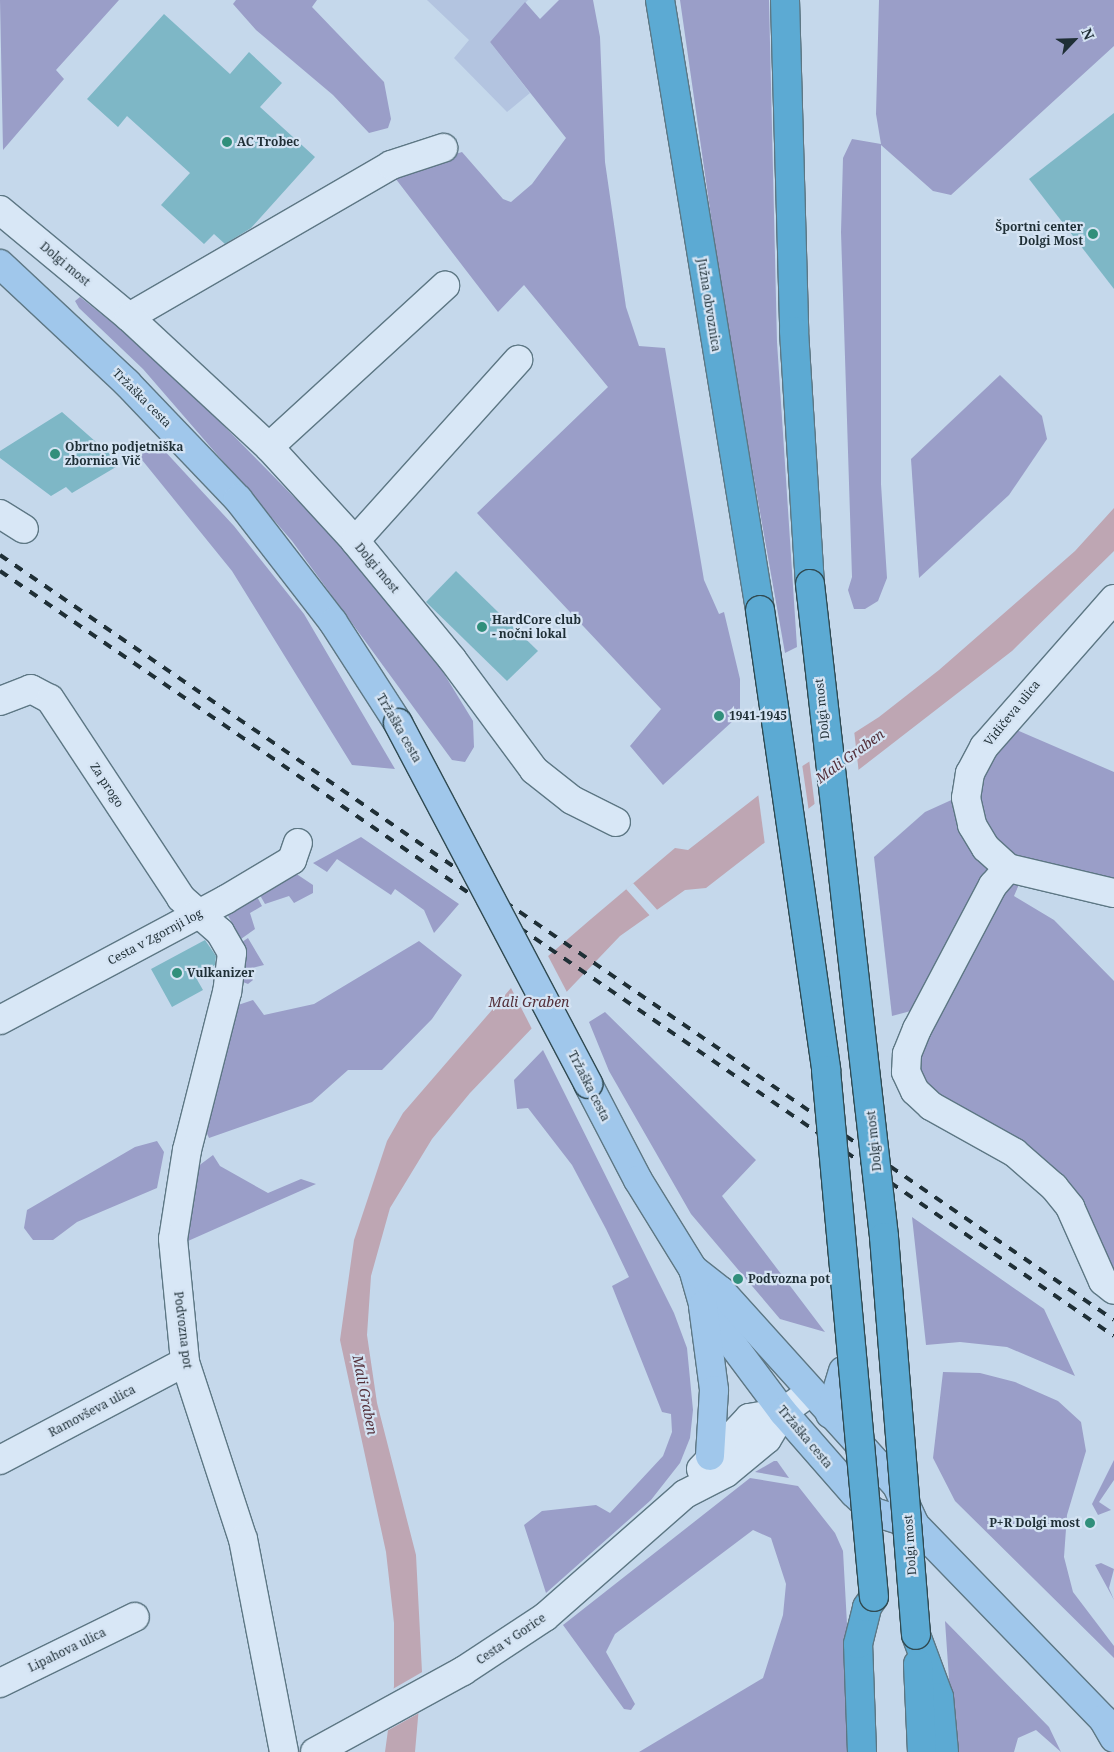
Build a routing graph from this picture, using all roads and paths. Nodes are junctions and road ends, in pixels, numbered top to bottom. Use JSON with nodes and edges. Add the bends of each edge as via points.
{"nodes":[{"id":1,"x":660,"y":0,"type":"edge"},
{"id":2,"x":785,"y":0,"type":"edge"},
{"id":3,"x":803,"y":0,"type":"edge"},
{"id":4,"x":785,"y":110,"type":"junction"},
{"id":5,"x":443,"y":148,"type":"dead end"},
{"id":6,"x":0,"y":210,"type":"edge"},
{"id":7,"x":0,"y":264,"type":"edge"},
{"id":8,"x":445,"y":286,"type":"dead end"},
{"id":9,"x":129,"y":317,"type":"junction"},
{"id":10,"x":518,"y":360,"type":"dead end"},
{"id":11,"x":269,"y":447,"type":"junction"},
{"id":12,"x":0,"y":514,"type":"edge"},
{"id":13,"x":24,"y":530,"type":"dead end"},
{"id":14,"x":355,"y":541,"type":"junction"},
{"id":15,"x":1114,"y":599,"type":"edge"},
{"id":16,"x":0,"y":701,"type":"edge"},
{"id":17,"x":616,"y":822,"type":"dead end"},
{"id":18,"x":298,"y":843,"type":"dead end"},
{"id":19,"x":1008,"y":868,"type":"junction"},
{"id":20,"x":1114,"y":893,"type":"edge"},
{"id":21,"x":200,"y":914,"type":"junction"},
{"id":22,"x":0,"y":1020,"type":"edge"},
{"id":23,"x":692,"y":1269,"type":"junction"},
{"id":24,"x":1114,"y":1290,"type":"edge"},
{"id":25,"x":703,"y":1305,"type":"junction"},
{"id":26,"x":185,"y":1362,"type":"junction"},
{"id":27,"x":842,"y":1371,"type":"dead end"},
{"id":28,"x":811,"y":1392,"type":"junction"},
{"id":29,"x":783,"y":1412,"type":"junction"},
{"id":30,"x":830,"y":1414,"type":"junction"},
{"id":31,"x":710,"y":1456,"type":"junction"},
{"id":32,"x":0,"y":1460,"type":"edge"},
{"id":33,"x":684,"y":1494,"type":"junction"},
{"id":34,"x":915,"y":1525,"type":"junction"},
{"id":35,"x":134,"y":1617,"type":"dead end"},
{"id":36,"x":868,"y":1643,"type":"junction"},
{"id":37,"x":0,"y":1683,"type":"edge"},
{"id":38,"x":929,"y":1699,"type":"junction"},
{"id":39,"x":1110,"y":1726,"type":"edge"},
{"id":40,"x":284,"y":1752,"type":"edge"},
{"id":41,"x":315,"y":1752,"type":"edge"},
{"id":42,"x":862,"y":1752,"type":"edge"},
{"id":43,"x":882,"y":1752,"type":"edge"},
{"id":44,"x":922,"y":1752,"type":"edge"},
{"id":45,"x":944,"y":1752,"type":"edge"}],
"edges":[{"from":1,"to":36,"type":"highway","name":"Južna obvoznica","bridge":true,"via":[[760,610],[826,1070],[874,1596],[867,1607]]},
{"from":2,"to":4,"type":"highway"},
{"from":3,"to":4,"type":"highway"},
{"from":4,"to":38,"type":"highway","name":"Dolgi most","bridge":true,"via":[[810,584],[884,1236],[916,1635]]},
{"from":5,"to":9,"type":"street","via":[[391,165]]},
{"from":6,"to":9,"type":"street","name":"Dolgi most"},
{"from":7,"to":23,"type":"main road","name":"Tržaška cesta","bridge":true,"via":[[127,383],[238,499],[333,622],[398,723],[638,1180]]},
{"from":8,"to":11,"type":"street"},
{"from":9,"to":11,"type":"street","name":"Dolgi most"},
{"from":10,"to":14,"type":"street"},
{"from":11,"to":14,"type":"street","name":"Dolgi most"},
{"from":12,"to":13,"type":"street"},
{"from":14,"to":17,"type":"street","name":"Dolgi most","via":[[452,659],[534,770],[572,800]]},
{"from":15,"to":19,"type":"street","name":"Vidičeva ulica","via":[[1044,674],[984,747],[970,774],[966,798],[972,825],[986,848]]},
{"from":16,"to":21,"type":"street","name":"Za progo","via":[[31,690],[50,699],[181,898]]},
{"from":18,"to":21,"type":"street","name":"Cesta v Zgornji log","via":[[292,860]]},
{"from":19,"to":20,"type":"street","name":"Vidičeva ulica"},
{"from":19,"to":24,"type":"street","via":[[993,885],[917,1029],[906,1072],[915,1091],[931,1106],[1016,1154],[1054,1187],[1073,1214],[1103,1281]]},
{"from":21,"to":22,"type":"street","name":"Cesta v Zgornji log"},
{"from":21,"to":26,"type":"street","name":"Podvozna pot","via":[[226,940],[233,959],[175,1211],[173,1239]]},
{"from":23,"to":25,"type":"main road","name":"Tržaška cesta"},
{"from":23,"to":28,"type":"main road","name":"Tržaška cesta","via":[[722,1291]]},
{"from":25,"to":29,"type":"main road","name":"Tržaška cesta"},
{"from":25,"to":31,"type":"main road","via":[[714,1390]]},
{"from":26,"to":32,"type":"street","name":"Ramovševa ulica"},
{"from":26,"to":40,"type":"street","name":"Podvozna pot","via":[[243,1539]]},
{"from":27,"to":30,"type":"main road"},
{"from":28,"to":29,"type":"street","name":"Cesta v Gorice"},
{"from":28,"to":30,"type":"main road","name":"Tržaška cesta"},
{"from":29,"to":31,"type":"street","name":"Cesta v Gorice","via":[[749,1418]]},
{"from":29,"to":33,"type":"street","name":"Cesta v Gorice","via":[[767,1439],[726,1473]]},
{"from":29,"to":34,"type":"main road","name":"Tržaška cesta","via":[[874,1512]]},
{"from":30,"to":34,"type":"main road","name":"Tržaška cesta","via":[[897,1486]]},
{"from":31,"to":33,"type":"street","name":"Cesta v Gorice"},
{"from":33,"to":41,"type":"street","name":"Cesta v Gorice","via":[[545,1617],[463,1671]]},
{"from":34,"to":39,"type":"main road","name":"Tržaška cesta"},
{"from":35,"to":37,"type":"street","name":"Lipahova ulica"},
{"from":36,"to":42,"type":"highway"},
{"from":36,"to":43,"type":"highway"},
{"from":38,"to":44,"type":"highway"},
{"from":38,"to":45,"type":"highway"}]}
